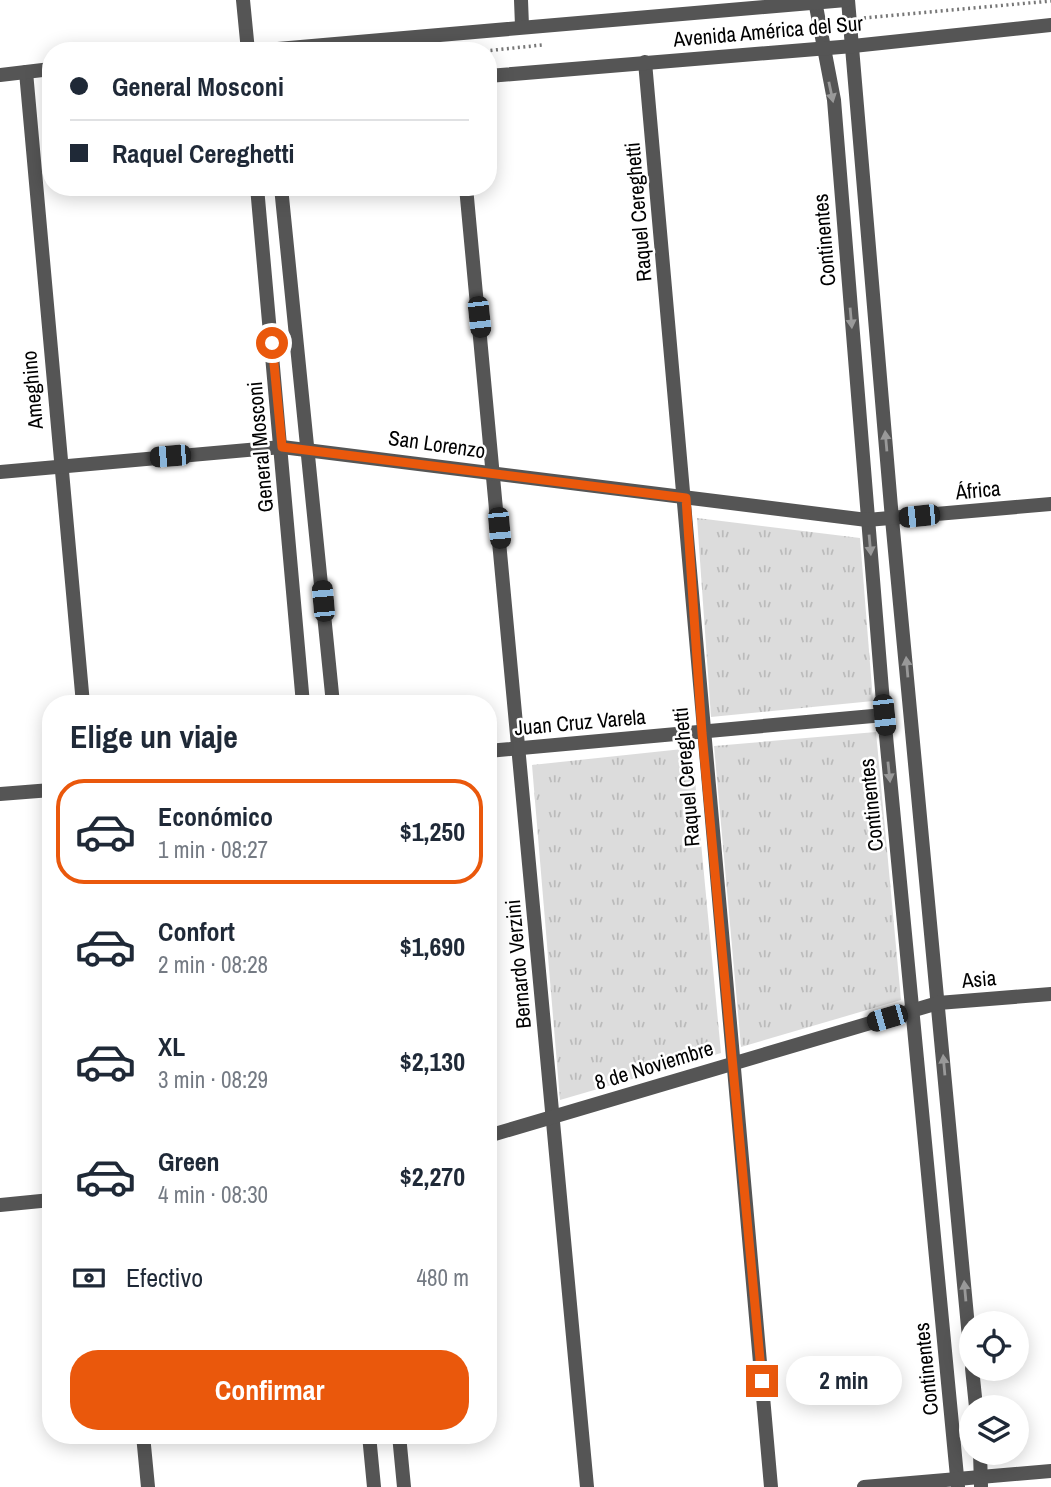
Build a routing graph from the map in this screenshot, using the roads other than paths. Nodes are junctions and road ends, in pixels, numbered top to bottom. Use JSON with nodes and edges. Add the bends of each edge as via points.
{"nodes":[{"id":1,"x":243,"y":0,"type":"edge"},
{"id":2,"x":521,"y":0,"type":"edge"},
{"id":3,"x":847,"y":0,"type":"edge"},
{"id":4,"x":815,"y":1,"type":"edge"},
{"id":5,"x":741,"y":4,"type":"edge"},
{"id":6,"x":1051,"y":24,"type":"edge"},
{"id":7,"x":522,"y":26,"type":"junction"},
{"id":8,"x":247,"y":42,"type":"edge"},
{"id":9,"x":350,"y":42,"type":"edge"},
{"id":10,"x":853,"y":46,"type":"junction"},
{"id":11,"x":821,"y":47,"type":"junction"},
{"id":12,"x":645,"y":62,"type":"junction"},
{"id":13,"x":42,"y":70,"type":"edge"},
{"id":14,"x":26,"y":72,"type":"junction"},
{"id":15,"x":0,"y":75,"type":"edge"},
{"id":16,"x":497,"y":75,"type":"edge"},
{"id":17,"x":258,"y":196,"type":"edge"},
{"id":18,"x":282,"y":196,"type":"edge"},
{"id":19,"x":467,"y":196,"type":"edge"},
{"id":20,"x":282,"y":447,"type":"junction"},
{"id":21,"x":308,"y":448,"type":"junction"},
{"id":22,"x":59,"y":465,"type":"junction"},
{"id":23,"x":0,"y":472,"type":"edge"},
{"id":24,"x":495,"y":474,"type":"junction"},
{"id":25,"x":686,"y":498,"type":"junction"},
{"id":26,"x":1051,"y":504,"type":"edge"},
{"id":27,"x":892,"y":519,"type":"junction"},
{"id":28,"x":867,"y":520,"type":"junction"},
{"id":29,"x":82,"y":695,"type":"edge"},
{"id":30,"x":302,"y":695,"type":"edge"},
{"id":31,"x":332,"y":695,"type":"edge"},
{"id":32,"x":884,"y":715,"type":"junction"},
{"id":33,"x":702,"y":733,"type":"junction"},
{"id":34,"x":519,"y":748,"type":"junction"},
{"id":35,"x":497,"y":750,"type":"edge"},
{"id":36,"x":42,"y":791,"type":"edge"},
{"id":37,"x":0,"y":794,"type":"edge"},
{"id":38,"x":1051,"y":994,"type":"edge"},
{"id":39,"x":938,"y":1003,"type":"junction"},
{"id":40,"x":912,"y":1011,"type":"junction"},
{"id":41,"x":735,"y":1062,"type":"junction"},
{"id":42,"x":553,"y":1118,"type":"junction"},
{"id":43,"x":497,"y":1134,"type":"edge"},
{"id":44,"x":42,"y":1201,"type":"edge"},
{"id":45,"x":0,"y":1205,"type":"edge"},
{"id":46,"x":967,"y":1311,"type":"edge"},
{"id":47,"x":144,"y":1444,"type":"edge"},
{"id":48,"x":370,"y":1444,"type":"edge"},
{"id":49,"x":400,"y":1444,"type":"edge"},
{"id":50,"x":1051,"y":1471,"type":"edge"},
{"id":51,"x":982,"y":1482,"type":"edge"},
{"id":52,"x":958,"y":1484,"type":"edge"},
{"id":53,"x":148,"y":1487,"type":"edge"},
{"id":54,"x":374,"y":1487,"type":"edge"},
{"id":55,"x":404,"y":1487,"type":"edge"},
{"id":56,"x":587,"y":1487,"type":"edge"},
{"id":57,"x":771,"y":1487,"type":"edge"},
{"id":58,"x":864,"y":1487,"type":"edge"}],
"edges":[{"from":1,"to":8,"type":"street"},
{"from":2,"to":7,"type":"street"},
{"from":3,"to":4,"type":"street","name":"Avenida América del Sur"},
{"from":3,"to":10,"type":"street"},
{"from":4,"to":5,"type":"street","name":"Avenida América del Sur"},
{"from":4,"to":11,"type":"street","name":"Continentes"},
{"from":5,"to":7,"type":"street","name":"Avenida América del Sur"},
{"from":6,"to":10,"type":"street","name":"Avenida América del Sur"},
{"from":7,"to":9,"type":"street","name":"Avenida América del Sur"},
{"from":10,"to":11,"type":"street","name":"Avenida América del Sur"},
{"from":27,"to":10,"type":"street","one_way":true},
{"from":11,"to":12,"type":"street","name":"Avenida América del Sur"},
{"from":11,"to":28,"type":"street","name":"Continentes","one_way":true,"via":[[834,100]]},
{"from":12,"to":16,"type":"street","name":"Avenida América del Sur"},
{"from":12,"to":25,"type":"street","name":"Raquel Cereghetti"},
{"from":13,"to":14,"type":"street"},
{"from":14,"to":15,"type":"street"},
{"from":14,"to":22,"type":"street","name":"Ameghino"},
{"from":17,"to":20,"type":"street","name":"General Mosconi"},
{"from":18,"to":21,"type":"street"},
{"from":19,"to":24,"type":"street","name":"Bernardo Verzini"},
{"from":20,"to":21,"type":"street","name":"San Lorenzo"},
{"from":20,"to":22,"type":"street","name":"San Lorenzo"},
{"from":20,"to":30,"type":"street","name":"General Mosconi"},
{"from":21,"to":24,"type":"street","name":"San Lorenzo"},
{"from":21,"to":31,"type":"street"},
{"from":22,"to":23,"type":"street","name":"San Lorenzo"},
{"from":22,"to":29,"type":"street","name":"Ameghino"},
{"from":24,"to":25,"type":"street","name":"San Lorenzo"},
{"from":24,"to":34,"type":"street","name":"Bernardo Verzini"},
{"from":25,"to":28,"type":"street","name":"San Lorenzo"},
{"from":25,"to":33,"type":"street","name":"Raquel Cereghetti"},
{"from":26,"to":27,"type":"street","name":"África"},
{"from":27,"to":28,"type":"street","name":"África"},
{"from":39,"to":27,"type":"street","one_way":true},
{"from":28,"to":32,"type":"street","name":"Continentes","one_way":true},
{"from":32,"to":33,"type":"street","name":"Juan Cruz Varela"},
{"from":32,"to":40,"type":"street","name":"Continentes","one_way":true},
{"from":33,"to":34,"type":"street","name":"Juan Cruz Varela"},
{"from":33,"to":41,"type":"street","name":"Raquel Cereghetti"},
{"from":34,"to":35,"type":"street","name":"Juan Cruz Varela"},
{"from":34,"to":42,"type":"street","name":"Bernardo Verzini"},
{"from":36,"to":37,"type":"street"},
{"from":38,"to":39,"type":"street","name":"Asia"},
{"from":39,"to":40,"type":"street","name":"Asia"},
{"from":46,"to":39,"type":"street","one_way":true},
{"from":40,"to":41,"type":"street","name":"8 de Noviembre"},
{"from":40,"to":52,"type":"street","name":"Continentes"},
{"from":41,"to":42,"type":"street","name":"8 de Noviembre"},
{"from":41,"to":57,"type":"street","name":"Raquel Cereghetti"},
{"from":42,"to":43,"type":"street","name":"8 de Noviembre"},
{"from":42,"to":56,"type":"street","name":"Bernardo Verzini"},
{"from":44,"to":45,"type":"street"},
{"from":47,"to":53,"type":"street"},
{"from":48,"to":54,"type":"street"},
{"from":49,"to":55,"type":"street"},
{"from":50,"to":51,"type":"street"},
{"from":51,"to":52,"type":"street"},
{"from":52,"to":58,"type":"street"}]}
